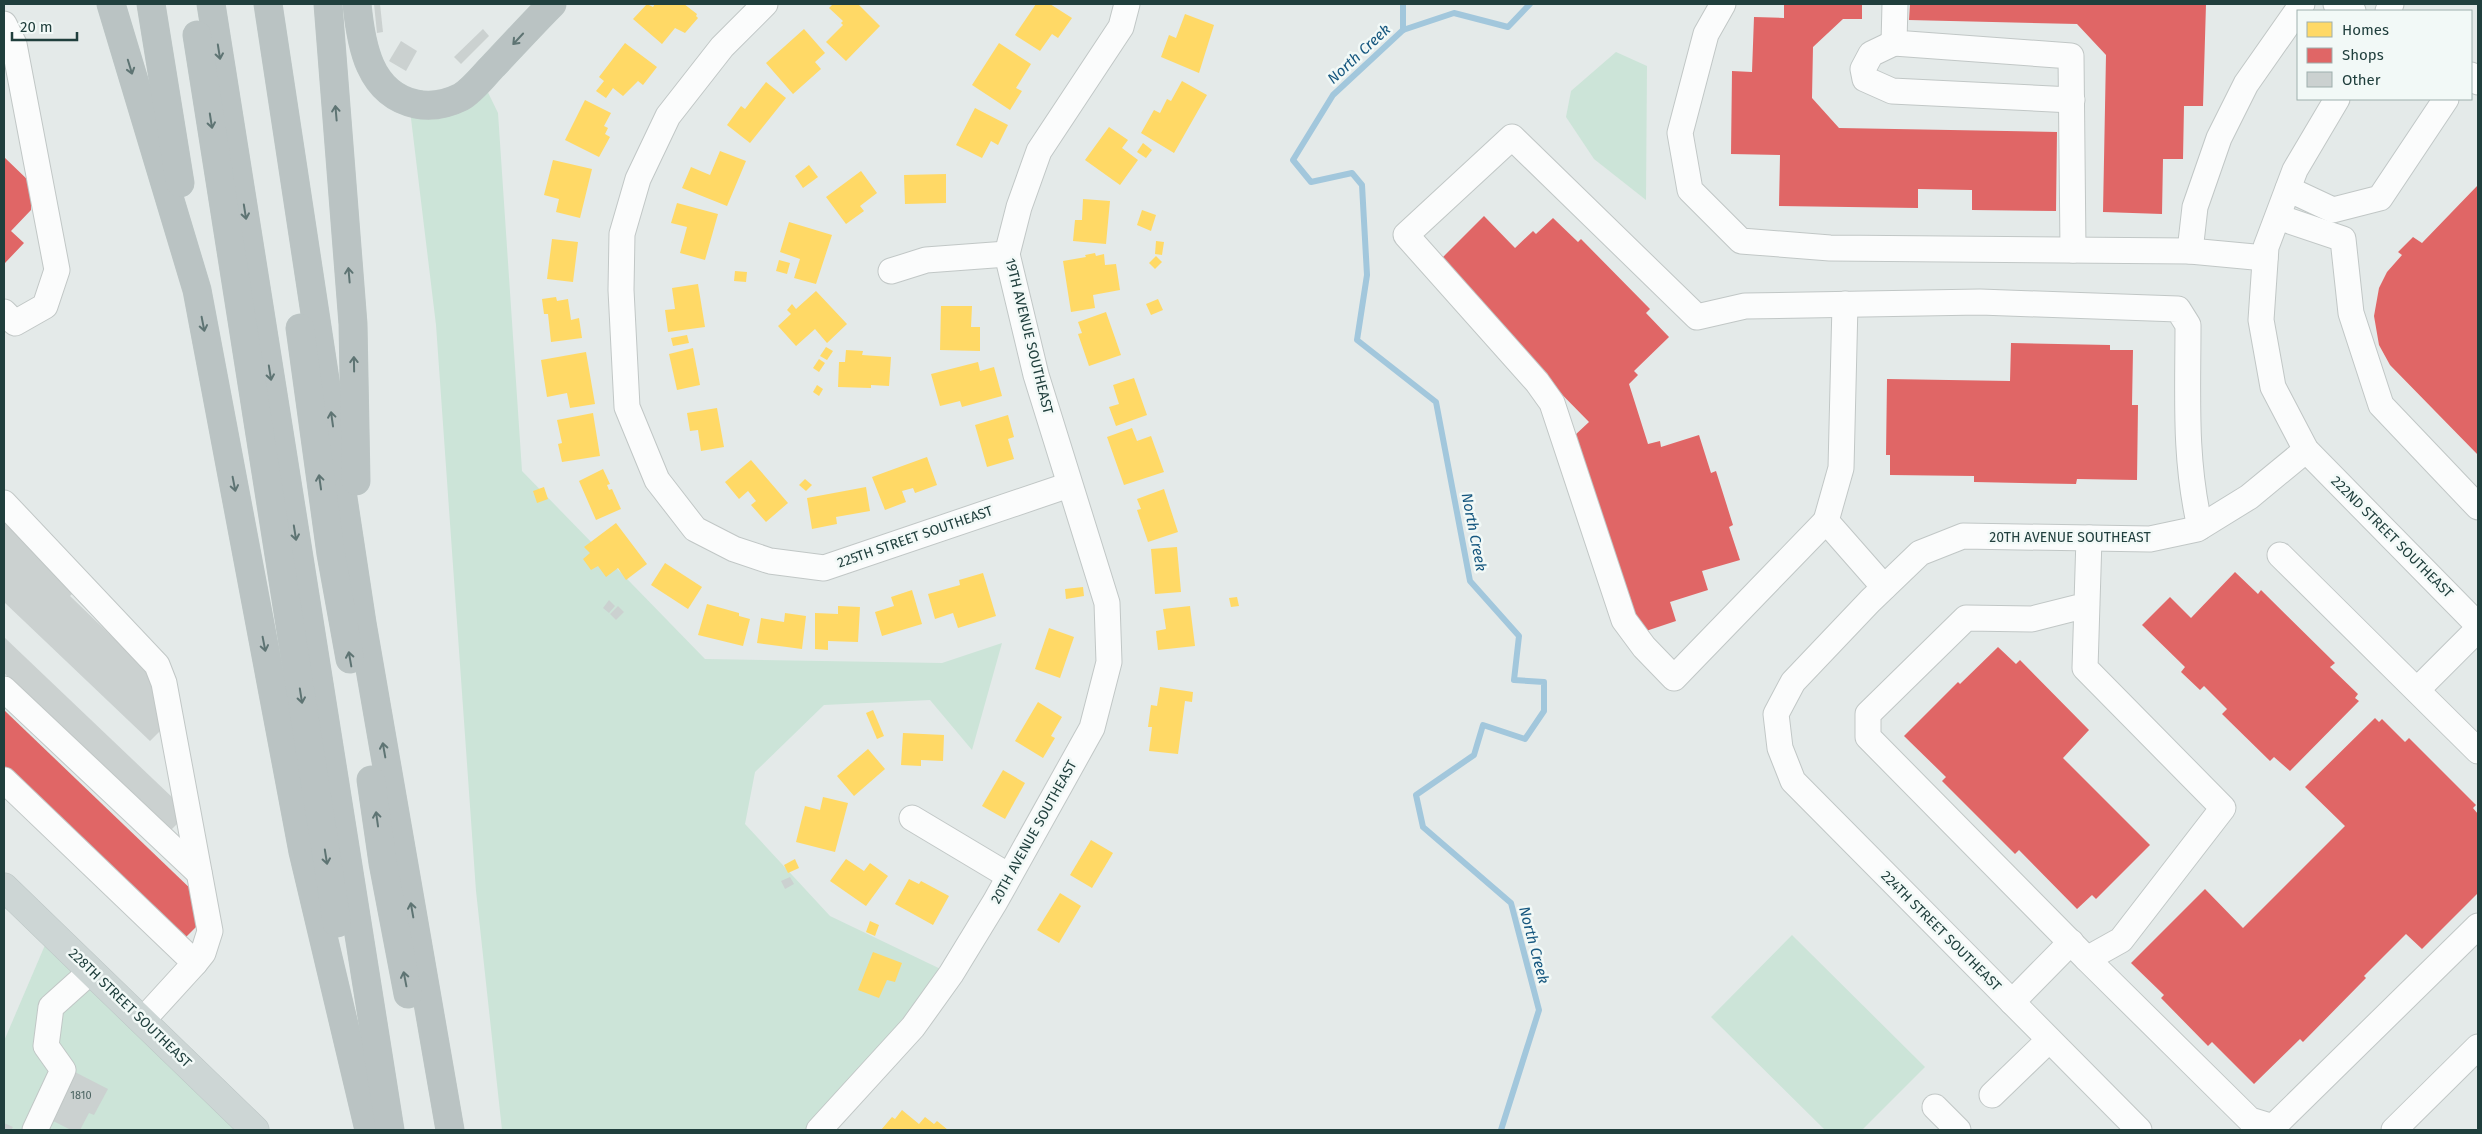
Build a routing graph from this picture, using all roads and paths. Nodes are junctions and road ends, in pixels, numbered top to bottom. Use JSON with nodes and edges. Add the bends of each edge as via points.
{"nodes":[{"id":1,"x":111,"y":4,"type":"edge"},
{"id":2,"x":151,"y":4,"type":"edge"},
{"id":3,"x":192,"y":4,"type":"edge"},
{"id":4,"x":211,"y":4,"type":"edge"},
{"id":5,"x":263,"y":4,"type":"edge"},
{"id":6,"x":268,"y":4,"type":"edge"},
{"id":7,"x":328,"y":4,"type":"edge"},
{"id":8,"x":357,"y":4,"type":"edge"},
{"id":9,"x":552,"y":4,"type":"edge"},
{"id":10,"x":765,"y":4,"type":"edge"},
{"id":11,"x":1127,"y":4,"type":"edge"},
{"id":12,"x":1723,"y":4,"type":"edge"},
{"id":13,"x":1895,"y":4,"type":"edge"},
{"id":14,"x":2336,"y":4,"type":"edge"},
{"id":15,"x":2351,"y":10,"type":"edge"},
{"id":16,"x":2297,"y":11,"type":"edge"},
{"id":17,"x":4,"y":24,"type":"edge"},
{"id":18,"x":1894,"y":43,"type":"junction"},
{"id":19,"x":2072,"y":100,"type":"junction"},
{"id":20,"x":2337,"y":100,"type":"edge"},
{"id":21,"x":2445,"y":100,"type":"edge"},
{"id":22,"x":2288,"y":189,"type":"junction"},
{"id":23,"x":2278,"y":217,"type":"junction"},
{"id":24,"x":2073,"y":250,"type":"junction"},
{"id":25,"x":2190,"y":251,"type":"junction"},
{"id":26,"x":1007,"y":254,"type":"junction"},
{"id":27,"x":2265,"y":258,"type":"junction"},
{"id":28,"x":891,"y":271,"type":"dead end"},
{"id":29,"x":197,"y":290,"type":"junction"},
{"id":30,"x":1845,"y":304,"type":"junction"},
{"id":31,"x":4,"y":312,"type":"edge"},
{"id":32,"x":2306,"y":450,"type":"junction"},
{"id":33,"x":1070,"y":486,"type":"junction"},
{"id":34,"x":4,"y":503,"type":"edge"},
{"id":35,"x":2478,"y":507,"type":"edge"},
{"id":36,"x":1826,"y":521,"type":"junction"},
{"id":37,"x":2200,"y":527,"type":"junction"},
{"id":38,"x":2089,"y":538,"type":"junction"},
{"id":39,"x":2280,"y":554,"type":"dead end"},
{"id":40,"x":1884,"y":587,"type":"junction"},
{"id":41,"x":2087,"y":604,"type":"junction"},
{"id":42,"x":362,"y":622,"type":"junction"},
{"id":43,"x":2478,"y":625,"type":"edge"},
{"id":44,"x":2478,"y":629,"type":"edge"},
{"id":45,"x":4,"y":689,"type":"edge"},
{"id":46,"x":2417,"y":690,"type":"junction"},
{"id":47,"x":1776,"y":714,"type":"joint"},
{"id":48,"x":2478,"y":751,"type":"edge"},
{"id":49,"x":4,"y":780,"type":"edge"},
{"id":50,"x":912,"y":818,"type":"dead end"},
{"id":51,"x":199,"y":873,"type":"junction"},
{"id":52,"x":1009,"y":876,"type":"junction"},
{"id":53,"x":4,"y":887,"type":"edge"},
{"id":54,"x":2474,"y":940,"type":"edge"},
{"id":55,"x":2079,"y":951,"type":"junction"},
{"id":56,"x":195,"y":964,"type":"junction"},
{"id":57,"x":90,"y":972,"type":"junction"},
{"id":58,"x":2012,"y":1002,"type":"junction"},
{"id":59,"x":142,"y":1020,"type":"junction"},
{"id":60,"x":2049,"y":1040,"type":"junction"},
{"id":61,"x":2478,"y":1047,"type":"edge"},
{"id":62,"x":1992,"y":1095,"type":"dead end"},
{"id":63,"x":1935,"y":1107,"type":"dead end"},
{"id":64,"x":35,"y":1130,"type":"edge"},
{"id":65,"x":255,"y":1130,"type":"edge"},
{"id":66,"x":369,"y":1130,"type":"edge"},
{"id":67,"x":390,"y":1130,"type":"edge"},
{"id":68,"x":435,"y":1130,"type":"edge"},
{"id":69,"x":450,"y":1130,"type":"edge"},
{"id":70,"x":819,"y":1130,"type":"edge"},
{"id":71,"x":1958,"y":1130,"type":"edge"},
{"id":72,"x":2139,"y":1130,"type":"edge"},
{"id":73,"x":2394,"y":1130,"type":"edge"}],
"edges":[{"from":1,"to":29,"type":"highway","one_way":true},
{"from":2,"to":29,"type":"highway"},
{"from":3,"to":66,"type":"highway","one_way":true},
{"from":4,"to":67,"type":"highway","one_way":true},
{"from":68,"to":5,"type":"highway","one_way":true,"via":[[383,863],[370,769],[331,554],[290,252]]},
{"from":42,"to":6,"type":"highway","one_way":true},
{"from":42,"to":7,"type":"highway","one_way":true,"via":[[353,324]]},
{"from":9,"to":8,"type":"highway","one_way":true,"via":[[461,97],[424,105],[392,94],[376,79],[360,38]]},
{"from":10,"to":33,"type":"street","name":"225TH STREET SOUTHEAST","via":[[722,47],[668,116],[638,179],[622,234],[621,290],[627,407],[657,480],[695,529],[734,549],[770,561],[824,568]]},
{"from":11,"to":26,"type":"street","name":"19TH AVENUE SOUTHEAST","via":[[1120,27],[1039,151]]},
{"from":12,"to":24,"type":"street","via":[[1706,34],[1680,133],[1690,190],[1742,240],[1830,248]]},
{"from":13,"to":18,"type":"street"},
{"from":14,"to":15,"type":"street"},
{"from":16,"to":25,"type":"street","via":[[2246,84],[2219,138],[2194,207]]},
{"from":17,"to":31,"type":"street","via":[[14,44],[57,270],[44,306],[15,323]]},
{"from":18,"to":19,"type":"street","via":[[2072,56]]},
{"from":18,"to":19,"type":"street","via":[[1871,54],[1863,69],[1865,79],[1892,91]]},
{"from":19,"to":24,"type":"street"},
{"from":20,"to":22,"type":"street","via":[[2295,170]]},
{"from":21,"to":22,"type":"street","via":[[2380,198],[2333,210]]},
{"from":22,"to":23,"type":"street"},
{"from":23,"to":27,"type":"street"},
{"from":23,"to":35,"type":"street","via":[[2343,239],[2351,313],[2381,405]]},
{"from":24,"to":25,"type":"street"},
{"from":25,"to":27,"type":"street"},
{"from":26,"to":28,"type":"street","via":[[926,260]]},
{"from":26,"to":33,"type":"street","name":"19TH AVENUE SOUTHEAST","via":[[1036,375]]},
{"from":27,"to":32,"type":"street","via":[[2261,320],[2273,387]]},
{"from":29,"to":66,"type":"highway","one_way":true,"via":[[303,852]]},
{"from":30,"to":36,"type":"street","via":[[1841,468]]},
{"from":30,"to":36,"type":"street","via":[[1745,306],[1697,317],[1512,137],[1406,235],[1552,403],[1624,620],[1674,678]]},
{"from":30,"to":37,"type":"street","via":[[1980,302],[2178,309],[2188,325],[2188,443],[2192,489]]},
{"from":32,"to":37,"type":"street","name":"20TH AVENUE SOUTHEAST","via":[[2249,496]]},
{"from":32,"to":43,"type":"street","name":"222ND STREET SOUTHEAST"},
{"from":33,"to":52,"type":"street","name":"20TH AVENUE SOUTHEAST","via":[[1107,603],[1109,662],[1092,728]]},
{"from":34,"to":51,"type":"street","via":[[157,665],[164,683]]},
{"from":36,"to":40,"type":"street"},
{"from":37,"to":38,"type":"street","name":"20TH AVENUE SOUTHEAST","via":[[2150,539]]},
{"from":38,"to":40,"type":"street","name":"20TH AVENUE SOUTHEAST","via":[[1963,536],[1920,553]]},
{"from":38,"to":41,"type":"street"},
{"from":39,"to":46,"type":"street"},
{"from":40,"to":47,"type":"street","name":"20TH AVENUE SOUTHEAST","via":[[1793,682]]},
{"from":41,"to":55,"type":"street","via":[[2085,668],[2223,808],[2121,940]]},
{"from":41,"to":55,"type":"street","via":[[2032,619],[1966,618],[1868,714],[1868,737]]},
{"from":69,"to":42,"type":"highway","one_way":true},
{"from":44,"to":46,"type":"street"},
{"from":45,"to":51,"type":"street"},
{"from":46,"to":48,"type":"street"},
{"from":47,"to":58,"type":"street","name":"224TH STREET SOUTHEAST","via":[[1780,748],[1792,781]]},
{"from":49,"to":56,"type":"street"},
{"from":50,"to":52,"type":"street"},
{"from":51,"to":56,"type":"street","via":[[210,931]]},
{"from":52,"to":70,"type":"street","name":"20TH AVENUE SOUTHEAST","via":[[951,974],[913,1027]]},
{"from":53,"to":57,"type":"main road","name":"228TH STREET SOUTHEAST"},
{"from":54,"to":55,"type":"street","via":[[2273,1127],[2250,1120]]},
{"from":55,"to":58,"type":"street"},
{"from":56,"to":59,"type":"street"},
{"from":57,"to":59,"type":"main road","name":"228TH STREET SOUTHEAST"},
{"from":57,"to":64,"type":"street","via":[[51,1007],[46,1046],[63,1070]]},
{"from":58,"to":60,"type":"street","name":"224TH STREET SOUTHEAST"},
{"from":59,"to":65,"type":"main road","name":"228TH STREET SOUTHEAST"},
{"from":60,"to":62,"type":"street"},
{"from":60,"to":72,"type":"street","name":"224TH STREET SOUTHEAST"},
{"from":61,"to":73,"type":"street"},
{"from":63,"to":71,"type":"street"}]}
